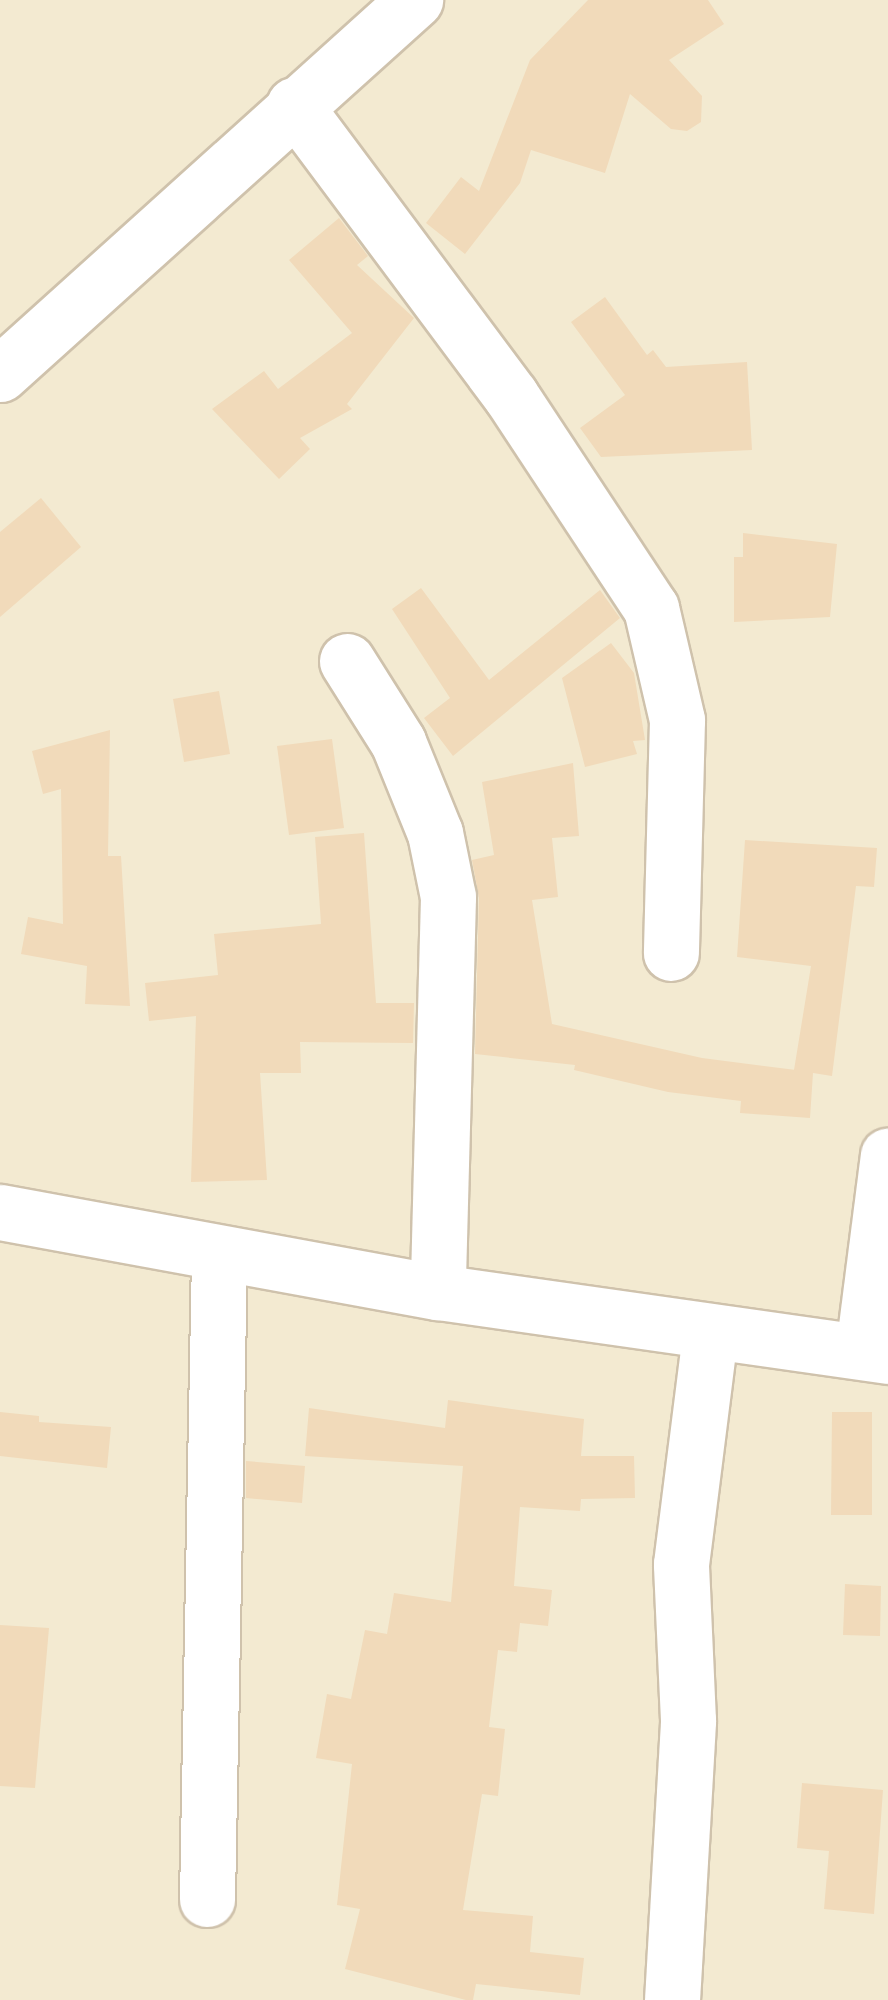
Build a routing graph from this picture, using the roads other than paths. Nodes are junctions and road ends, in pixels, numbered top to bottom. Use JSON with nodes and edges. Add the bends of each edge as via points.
{"nodes":[{"id":1,"x":391,"y":9,"type":"edge"},
{"id":2,"x":294,"y":106,"type":"junction"},
{"id":3,"x":0,"y":374,"type":"edge"},
{"id":4,"x":347,"y":661,"type":"dead end"},
{"id":5,"x":670,"y":953,"type":"dead end"},
{"id":6,"x":888,"y":1156,"type":"edge"},
{"id":7,"x":0,"y":1212,"type":"edge"},
{"id":8,"x":219,"y":1255,"type":"junction"},
{"id":9,"x":438,"y":1292,"type":"junction"},
{"id":10,"x":710,"y":1334,"type":"junction"},
{"id":11,"x":876,"y":1353,"type":"edge"},
{"id":12,"x":207,"y":1898,"type":"dead end"},
{"id":13,"x":672,"y":2000,"type":"edge"}],
"edges":[{"from":1,"to":2,"type":"street"},
{"from":2,"to":3,"type":"street"},
{"from":2,"to":5,"type":"street","via":[[511,396],[651,608],[677,720]]},
{"from":4,"to":9,"type":"street","via":[[398,742],[435,833],[448,896]]},
{"from":6,"to":11,"type":"street"},
{"from":7,"to":8,"type":"street"},
{"from":8,"to":9,"type":"street"},
{"from":8,"to":12,"type":"street"},
{"from":9,"to":10,"type":"street"},
{"from":10,"to":11,"type":"street"},
{"from":10,"to":13,"type":"street","via":[[681,1564],[688,1720]]}]}
